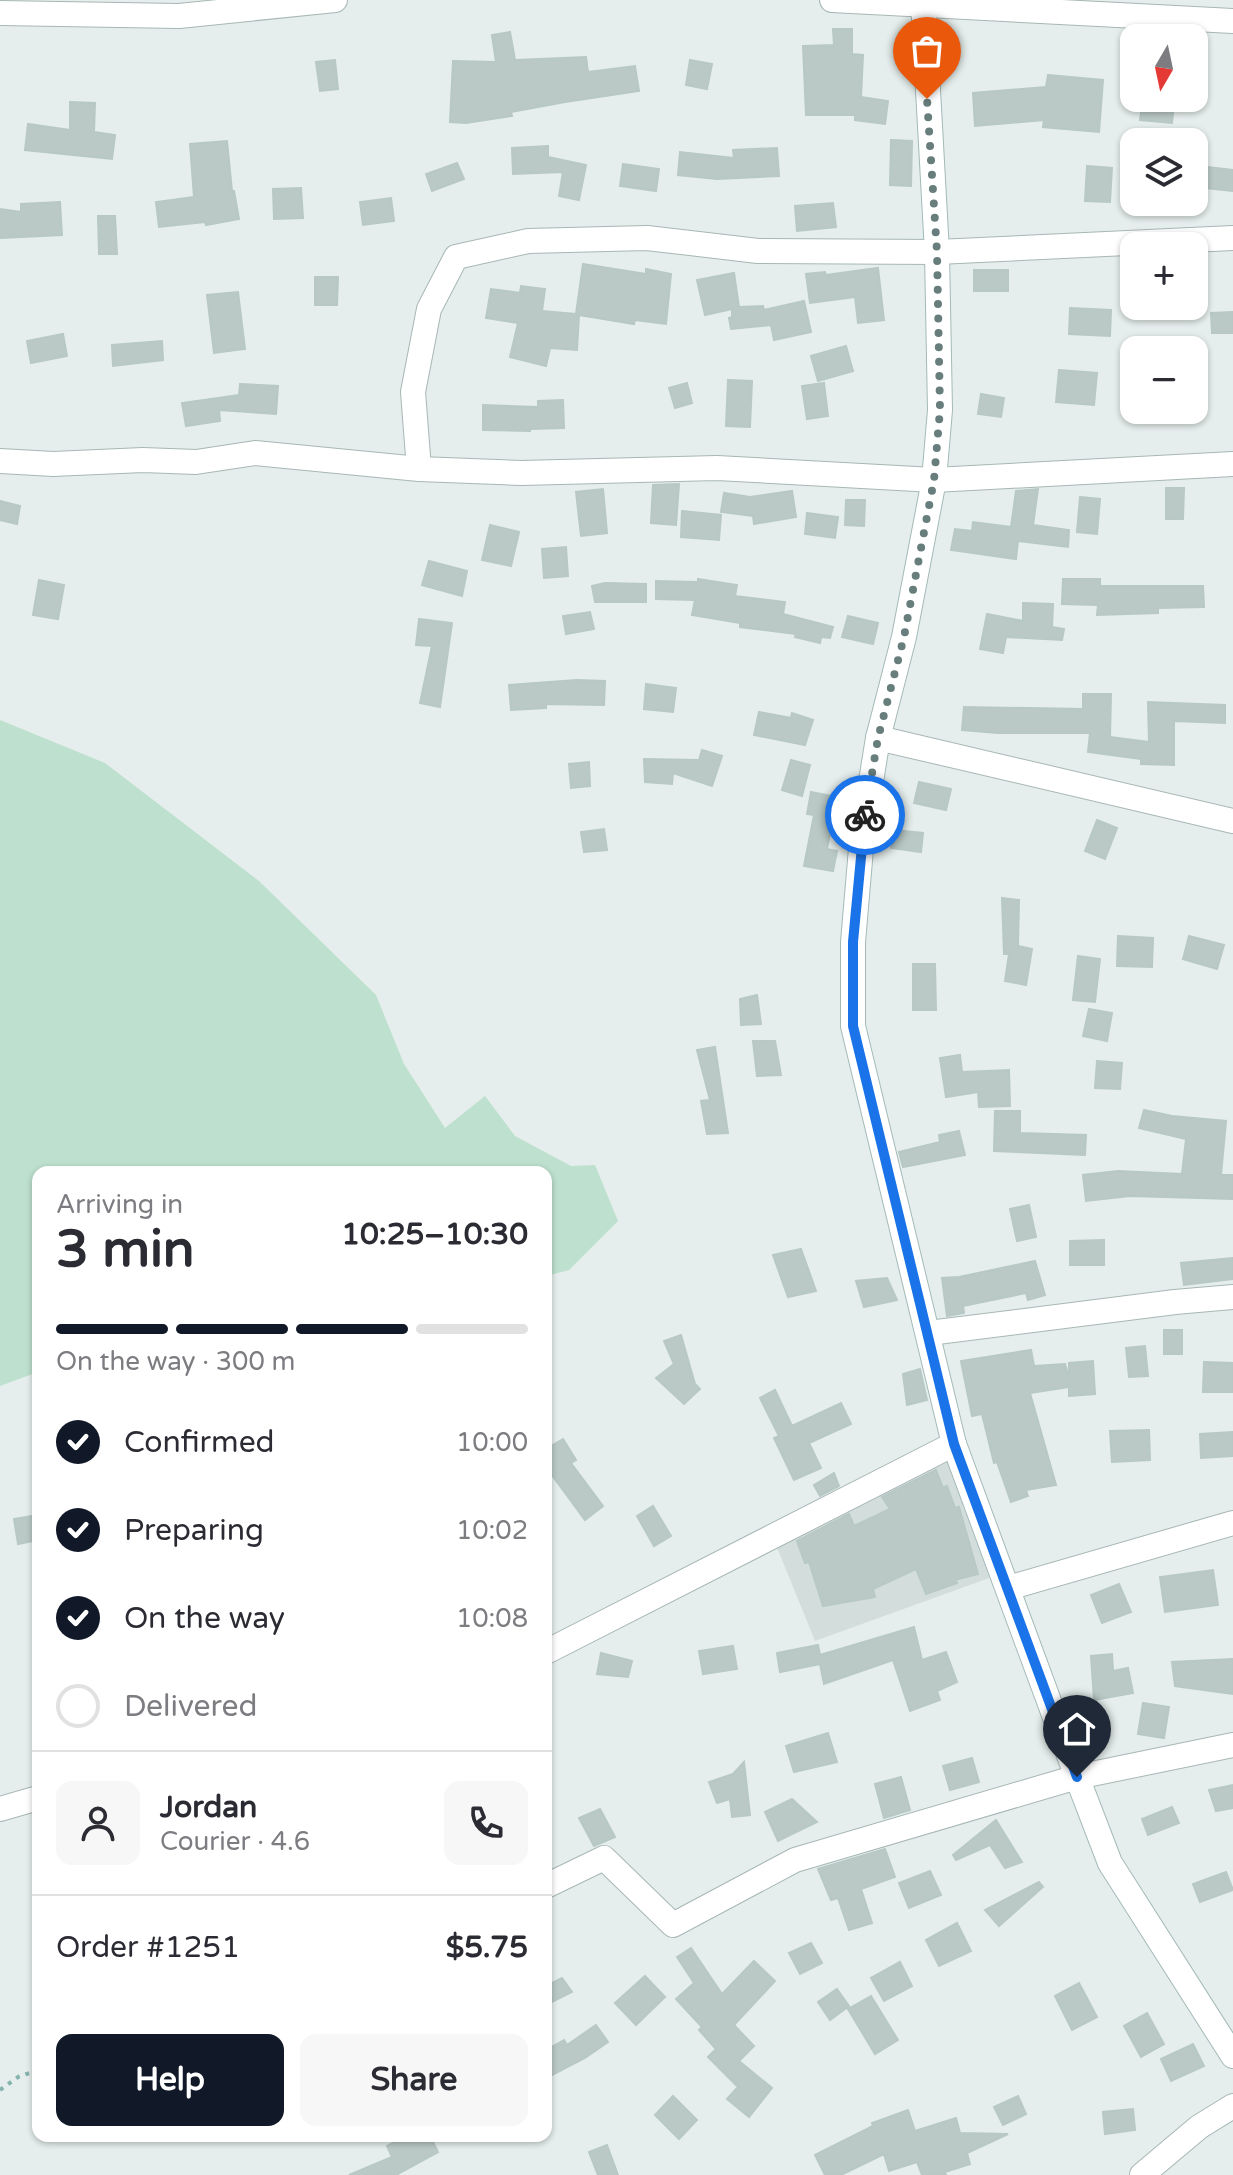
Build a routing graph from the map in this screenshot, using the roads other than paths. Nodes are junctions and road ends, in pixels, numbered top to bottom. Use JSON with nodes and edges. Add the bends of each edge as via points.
{"nodes":[{"id":1,"x":335,"y":0,"type":"edge"},
{"id":2,"x":832,"y":0,"type":"edge"},
{"id":3,"x":923,"y":3,"type":"edge"},
{"id":4,"x":179,"y":8,"type":"edge"},
{"id":5,"x":0,"y":13,"type":"edge"},
{"id":6,"x":1233,"y":21,"type":"edge"},
{"id":7,"x":1233,"y":238,"type":"edge"},
{"id":8,"x":937,"y":252,"type":"junction"},
{"id":9,"x":0,"y":461,"type":"edge"},
{"id":10,"x":1233,"y":464,"type":"edge"},
{"id":11,"x":419,"y":469,"type":"junction"},
{"id":12,"x":934,"y":480,"type":"junction"},
{"id":13,"x":878,"y":738,"type":"junction"},
{"id":14,"x":1233,"y":821,"type":"edge"},
{"id":15,"x":1233,"y":1297,"type":"edge"},
{"id":16,"x":929,"y":1333,"type":"junction"},
{"id":17,"x":954,"y":1444,"type":"junction"},
{"id":18,"x":1233,"y":1523,"type":"edge"},
{"id":19,"x":1008,"y":1588,"type":"junction"},
{"id":20,"x":552,"y":1649,"type":"edge"},
{"id":21,"x":1233,"y":1745,"type":"edge"},
{"id":22,"x":1077,"y":1777,"type":"junction"},
{"id":23,"x":32,"y":1800,"type":"edge"},
{"id":24,"x":0,"y":1809,"type":"edge"},
{"id":25,"x":552,"y":1883,"type":"edge"},
{"id":26,"x":1233,"y":2056,"type":"edge"},
{"id":27,"x":1233,"y":2106,"type":"edge"},
{"id":28,"x":1142,"y":2175,"type":"edge"}],
"edges":[{"from":1,"to":4,"type":"street"},
{"from":2,"to":3,"type":"street"},
{"from":3,"to":6,"type":"street"},
{"from":3,"to":8,"type":"street"},
{"from":4,"to":5,"type":"street"},
{"from":7,"to":8,"type":"street"},
{"from":8,"to":11,"type":"street","via":[[758,251],[647,238],[528,241],[456,257],[429,309],[413,392]]},
{"from":8,"to":12,"type":"street","via":[[940,410]]},
{"from":9,"to":11,"type":"street","via":[[196,462],[255,453]]},
{"from":10,"to":12,"type":"street"},
{"from":11,"to":12,"type":"street","via":[[521,473],[717,468]]},
{"from":12,"to":13,"type":"street"},
{"from":13,"to":14,"type":"street"},
{"from":13,"to":16,"type":"street","via":[[862,837],[853,1026]]},
{"from":15,"to":16,"type":"street"},
{"from":16,"to":17,"type":"street"},
{"from":17,"to":19,"type":"street"},
{"from":17,"to":20,"type":"street"},
{"from":18,"to":19,"type":"street"},
{"from":19,"to":22,"type":"street"},
{"from":21,"to":22,"type":"street"},
{"from":22,"to":25,"type":"street","via":[[795,1860],[673,1925],[604,1858]]},
{"from":22,"to":26,"type":"street","via":[[1110,1863]]},
{"from":23,"to":24,"type":"street"},
{"from":27,"to":28,"type":"street"}]}
